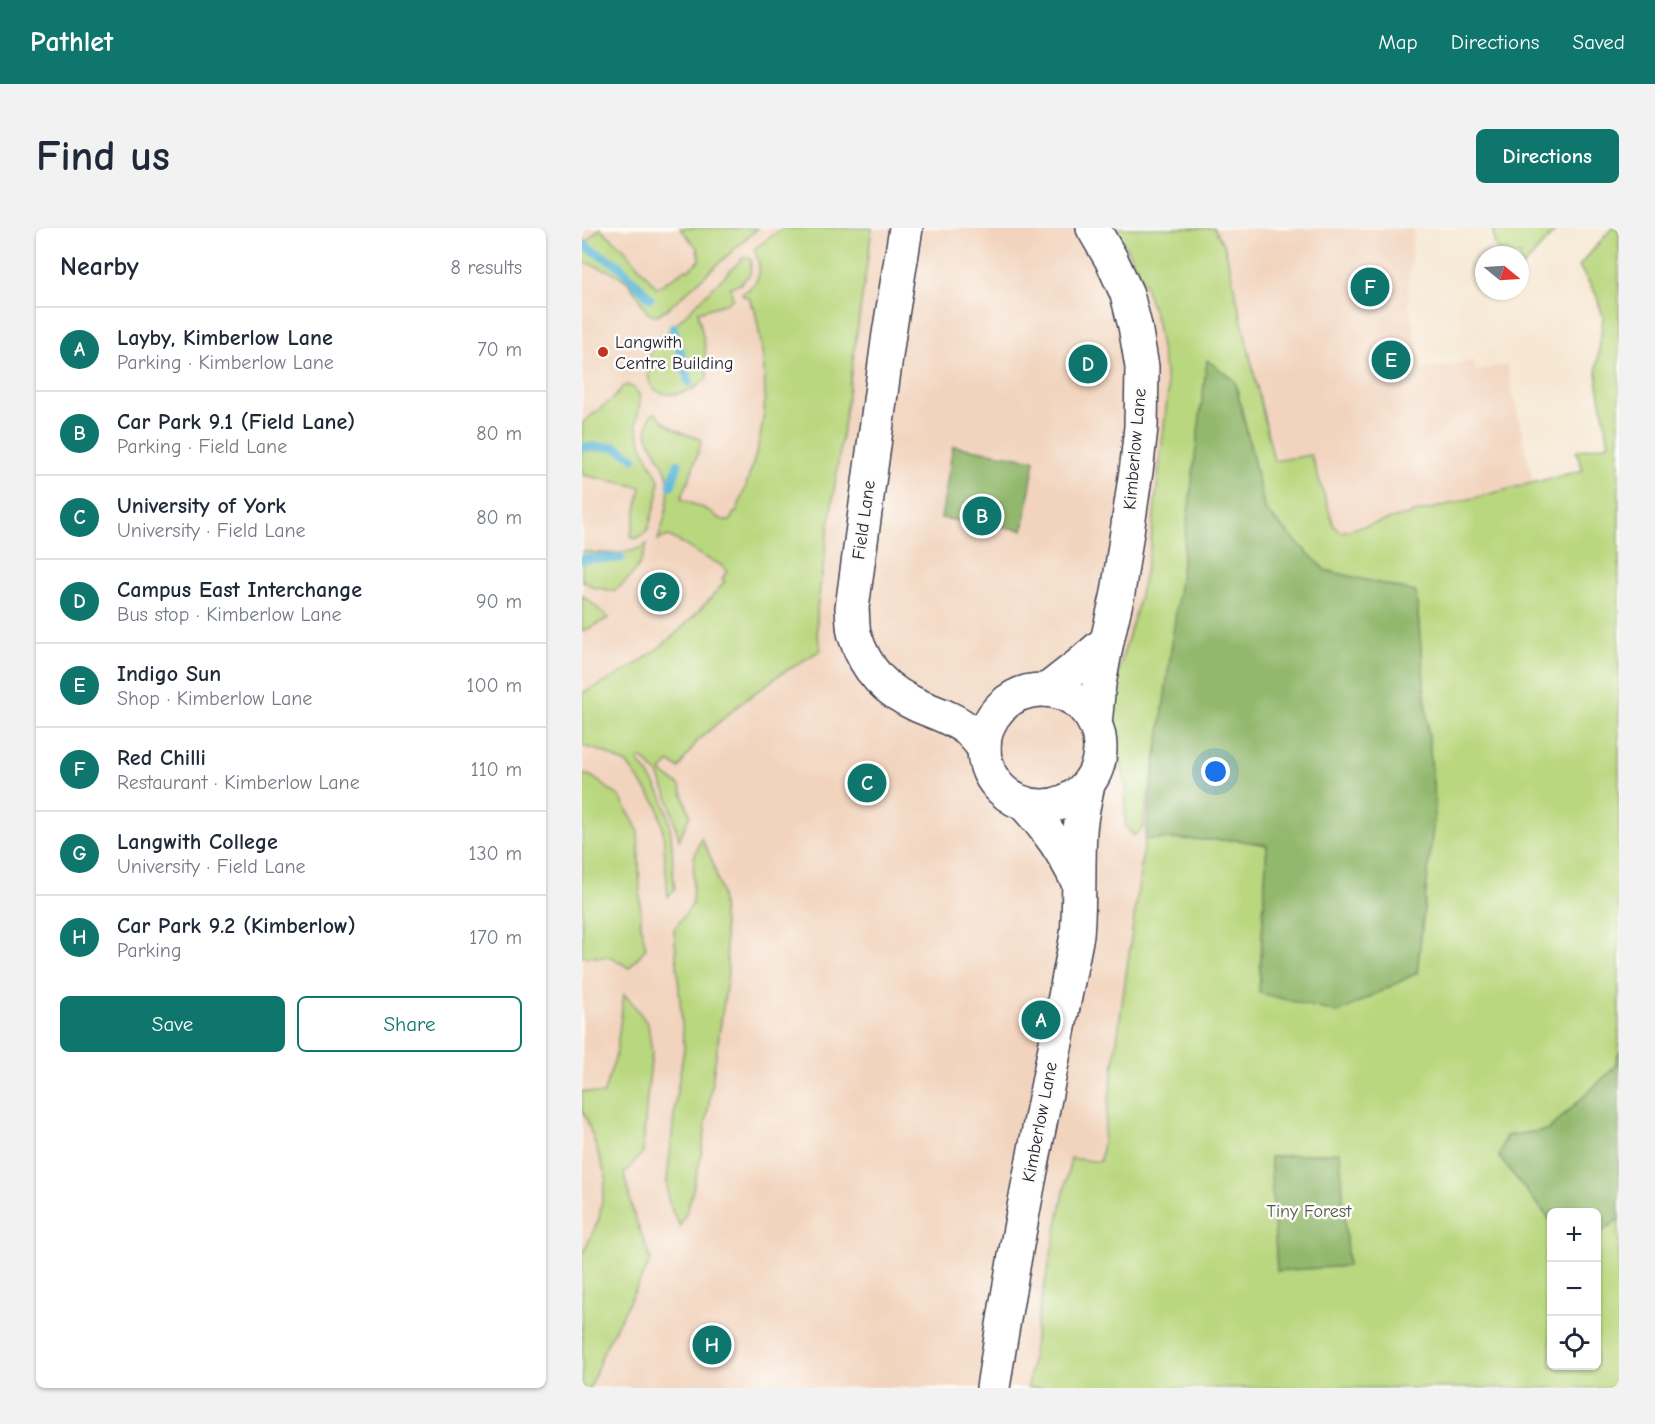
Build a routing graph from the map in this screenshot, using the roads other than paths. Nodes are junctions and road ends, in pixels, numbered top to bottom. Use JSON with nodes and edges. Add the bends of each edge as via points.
{"nodes":[{"id":1,"x":906,"y":228,"type":"edge"},
{"id":2,"x":1092,"y":228,"type":"edge"},
{"id":3,"x":1107,"y":641,"type":"junction"},
{"id":4,"x":1047,"y":690,"type":"junction"},
{"id":5,"x":1095,"y":724,"type":"junction"},
{"id":6,"x":984,"y":748,"type":"junction"},
{"id":7,"x":1088,"y":784,"type":"junction"},
{"id":8,"x":1025,"y":805,"type":"junction"},
{"id":9,"x":1078,"y":884,"type":"junction"},
{"id":10,"x":993,"y":1388,"type":"edge"}],
"edges":[{"from":1,"to":6,"type":"street","name":"Field Lane","via":[[852,609],[854,635],[879,681],[896,694],[951,719]]},
{"from":2,"to":3,"type":"street","name":"Kimberlow Lane","via":[[1127,294],[1142,367],[1137,464]]},
{"from":3,"to":4,"type":"street"},
{"from":3,"to":5,"type":"street","name":"Kimberlow Lane"},
{"from":4,"to":5,"type":"street","via":[[1067,695],[1083,707]]},
{"from":4,"to":6,"type":"street","via":[[1015,696],[998,709],[987,727]]},
{"from":5,"to":7,"type":"street","via":[[1100,744],[1097,765]]},
{"from":6,"to":8,"type":"street","via":[[986,767],[996,785]]},
{"from":7,"to":8,"type":"street","via":[[1061,803],[1045,807]]},
{"from":7,"to":9,"type":"street","name":"Kimberlow Lane","via":[[1080,831]]},
{"from":8,"to":9,"type":"street","via":[[1055,840]]},
{"from":9,"to":10,"type":"street","name":"Kimberlow Lane","via":[[1077,935],[1036,1138]]}]}
